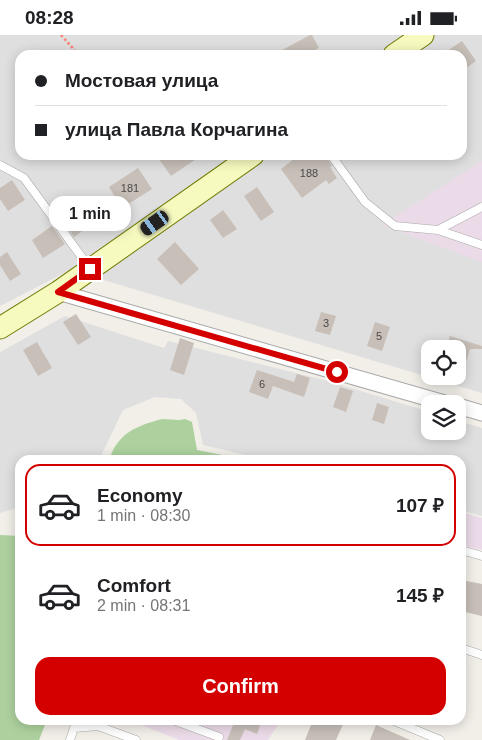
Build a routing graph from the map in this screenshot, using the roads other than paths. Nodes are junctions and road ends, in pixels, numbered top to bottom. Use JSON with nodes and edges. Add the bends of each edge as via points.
{"nodes":[{"id":1,"x":423,"y":35,"type":"edge"},
{"id":2,"x":401,"y":50,"type":"edge"},
{"id":3,"x":245,"y":160,"type":"edge"},
{"id":4,"x":335,"y":160,"type":"edge"},
{"id":5,"x":0,"y":165,"type":"edge"},
{"id":6,"x":482,"y":207,"type":"edge"},
{"id":7,"x":438,"y":230,"type":"junction"},
{"id":8,"x":482,"y":245,"type":"edge"},
{"id":9,"x":90,"y":269,"type":"junction"},
{"id":10,"x":58,"y":292,"type":"junction"},
{"id":11,"x":0,"y":327,"type":"edge"},
{"id":12,"x":421,"y":396,"type":"edge"},
{"id":13,"x":466,"y":408,"type":"edge"},
{"id":14,"x":482,"y":413,"type":"edge"},
{"id":15,"x":466,"y":551,"type":"edge"},
{"id":16,"x":482,"y":556,"type":"edge"},
{"id":17,"x":466,"y":649,"type":"edge"},
{"id":18,"x":482,"y":655,"type":"edge"},
{"id":19,"x":187,"y":725,"type":"edge"},
{"id":20,"x":404,"y":725,"type":"edge"},
{"id":21,"x":219,"y":737,"type":"dead end"},
{"id":22,"x":70,"y":740,"type":"edge"},
{"id":23,"x":136,"y":740,"type":"edge"},
{"id":24,"x":440,"y":740,"type":"edge"}],
"edges":[{"from":1,"to":2,"type":"main road"},
{"from":3,"to":9,"type":"main road"},
{"from":4,"to":7,"type":"lane","via":[[365,202],[395,226]]},
{"from":5,"to":9,"type":"lane","via":[[24,178]]},
{"from":6,"to":7,"type":"lane"},
{"from":7,"to":8,"type":"lane"},
{"from":9,"to":10,"type":"main road"},
{"from":10,"to":11,"type":"main road"},
{"from":10,"to":12,"type":"street"},
{"from":13,"to":14,"type":"street"},
{"from":15,"to":16,"type":"lane"},
{"from":17,"to":18,"type":"lane"},
{"from":19,"to":21,"type":"lane"},
{"from":20,"to":24,"type":"lane"},
{"from":22,"to":23,"type":"lane","via":[[74,728],[98,726]]}]}
